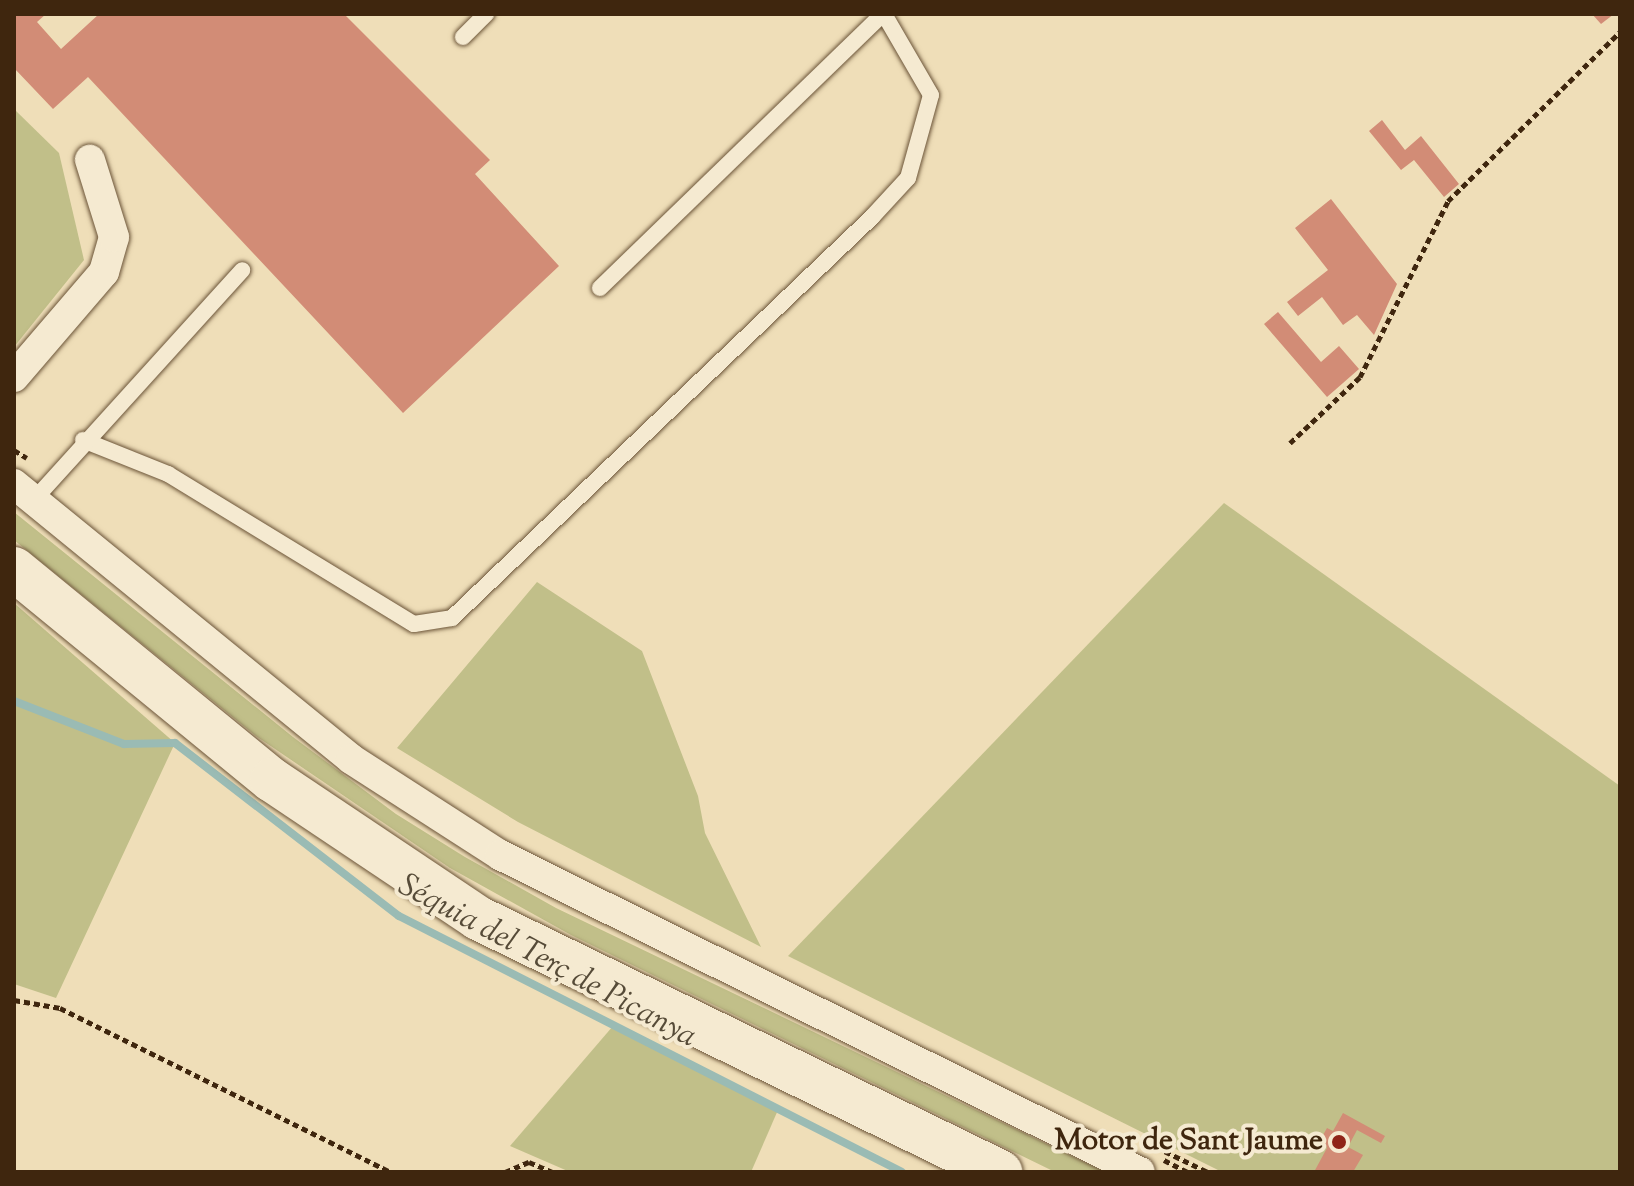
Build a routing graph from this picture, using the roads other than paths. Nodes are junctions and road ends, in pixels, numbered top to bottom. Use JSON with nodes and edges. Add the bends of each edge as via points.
{"nodes":[{"id":1,"x":486,"y":14,"type":"edge"},
{"id":2,"x":884,"y":14,"type":"edge"},
{"id":3,"x":463,"y":37,"type":"dead end"},
{"id":4,"x":90,"y":160,"type":"dead end"},
{"id":5,"x":242,"y":270,"type":"dead end"},
{"id":6,"x":600,"y":288,"type":"dead end"},
{"id":7,"x":14,"y":377,"type":"edge"},
{"id":8,"x":83,"y":440,"type":"junction"},
{"id":9,"x":23,"y":493,"type":"edge"},
{"id":10,"x":14,"y":569,"type":"edge"},
{"id":11,"x":1000,"y":1172,"type":"edge"},
{"id":12,"x":1140,"y":1172,"type":"edge"}],
"edges":[{"from":1,"to":3,"type":"lane"},
{"from":2,"to":6,"type":"lane"},
{"from":2,"to":8,"type":"lane","via":[[931,95],[908,178],[452,618],[414,624],[168,474]]},
{"from":4,"to":7,"type":"street","via":[[114,237],[104,272]]},
{"from":5,"to":8,"type":"lane"},
{"from":8,"to":9,"type":"lane"},
{"from":9,"to":12,"type":"street","via":[[351,759],[500,855]]},
{"from":10,"to":11,"type":"main road","via":[[272,780],[478,918]]}]}
